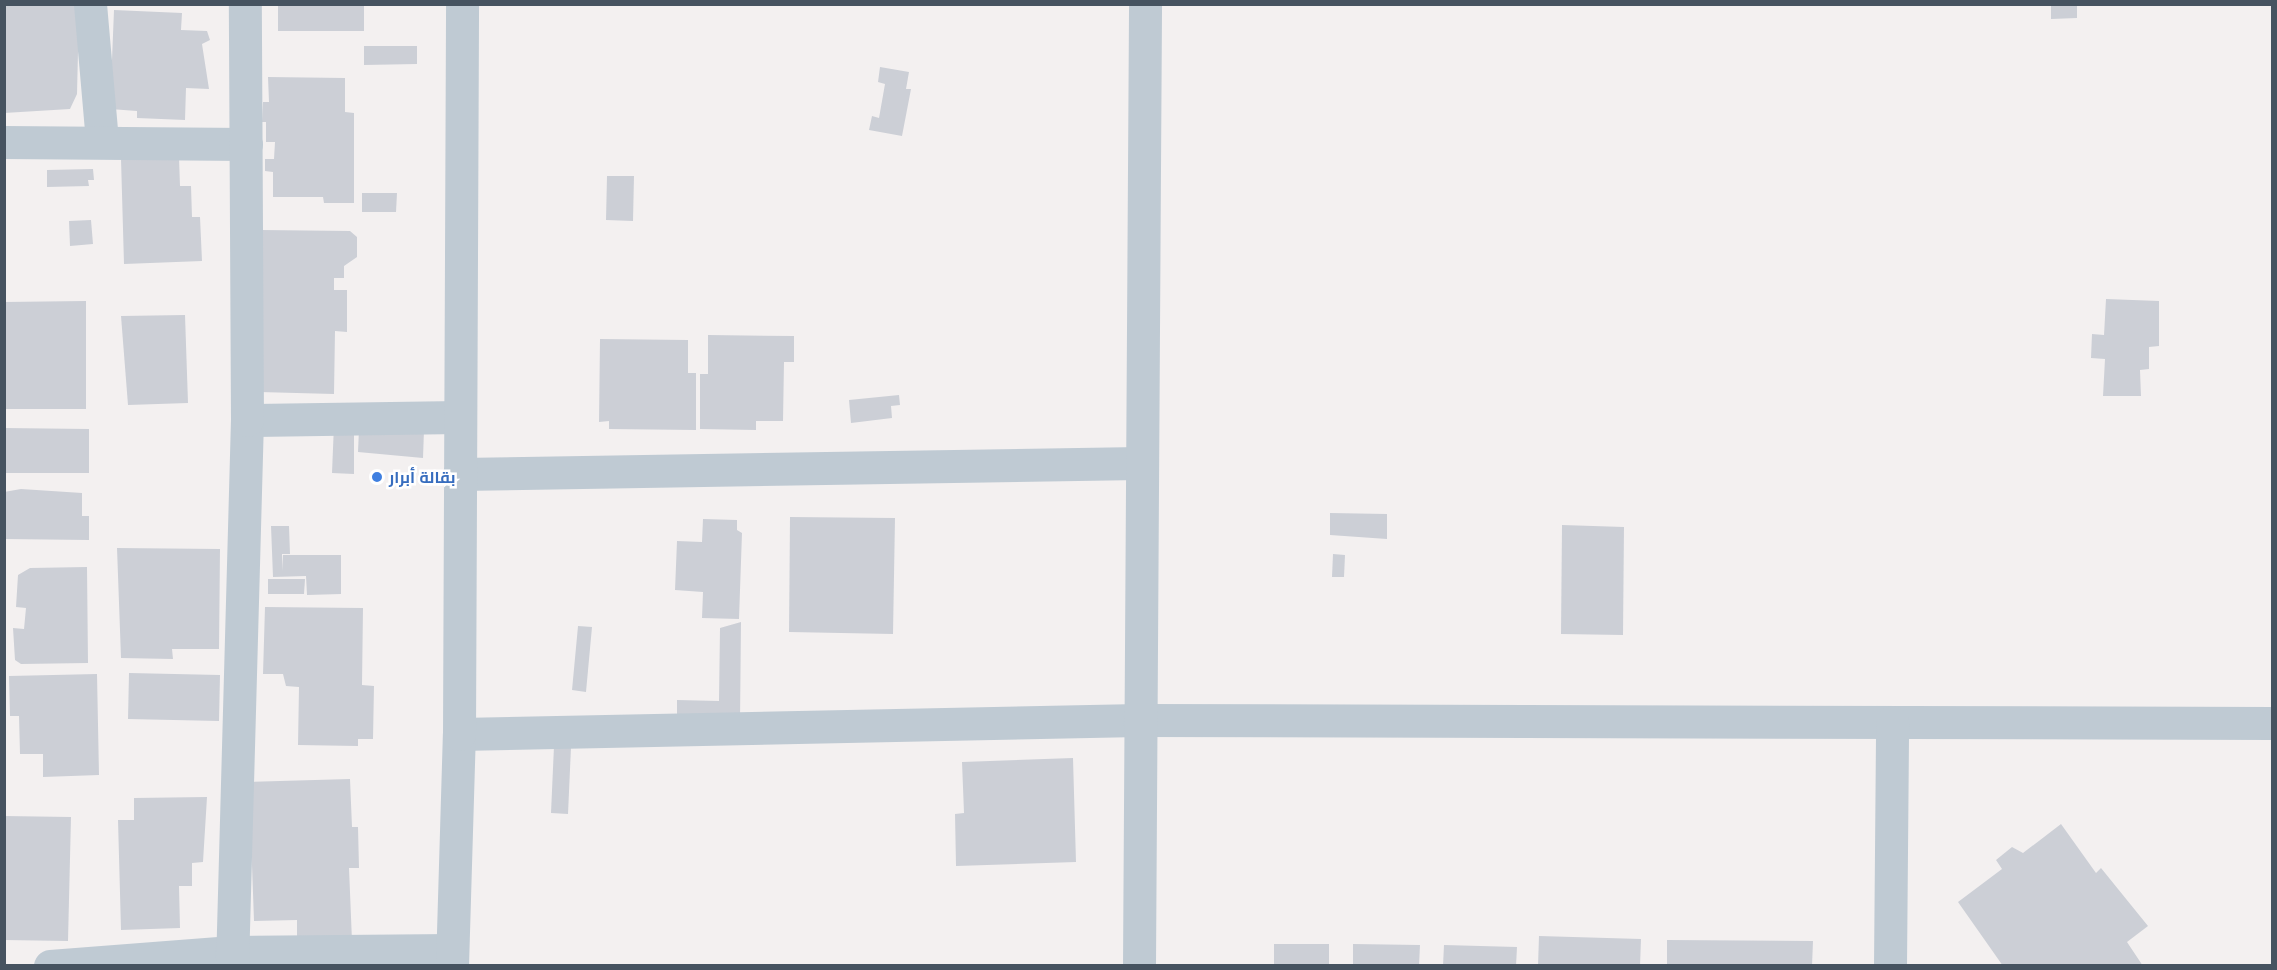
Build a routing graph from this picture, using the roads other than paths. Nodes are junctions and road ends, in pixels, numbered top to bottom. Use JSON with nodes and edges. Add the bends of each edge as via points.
{"nodes":[{"id":1,"x":90,"y":4,"type":"edge"},
{"id":2,"x":245,"y":4,"type":"edge"},
{"id":3,"x":462,"y":4,"type":"edge"},
{"id":4,"x":1145,"y":4,"type":"edge"},
{"id":5,"x":102,"y":141,"type":"junction"},
{"id":6,"x":4,"y":142,"type":"edge"},
{"id":7,"x":246,"y":144,"type":"junction"},
{"id":8,"x":459,"y":417,"type":"junction"},
{"id":9,"x":247,"y":420,"type":"junction"},
{"id":10,"x":1140,"y":463,"type":"junction"},
{"id":11,"x":459,"y":474,"type":"junction"},
{"id":12,"x":1139,"y":720,"type":"junction"},
{"id":13,"x":1892,"y":722,"type":"junction"},
{"id":14,"x":2272,"y":723,"type":"edge"},
{"id":15,"x":459,"y":734,"type":"junction"},
{"id":16,"x":452,"y":958,"type":"edge"},
{"id":17,"x":231,"y":959,"type":"edge"},
{"id":18,"x":50,"y":966,"type":"edge"},
{"id":19,"x":1139,"y":966,"type":"edge"},
{"id":20,"x":1890,"y":966,"type":"edge"}],
"edges":[{"from":1,"to":5,"type":"street"},
{"from":2,"to":7,"type":"street"},
{"from":3,"to":8,"type":"street"},
{"from":4,"to":10,"type":"street"},
{"from":5,"to":6,"type":"street"},
{"from":5,"to":7,"type":"street"},
{"from":7,"to":9,"type":"street"},
{"from":8,"to":9,"type":"street"},
{"from":8,"to":11,"type":"street"},
{"from":9,"to":17,"type":"street"},
{"from":10,"to":11,"type":"street"},
{"from":10,"to":12,"type":"street"},
{"from":11,"to":15,"type":"street"},
{"from":12,"to":13,"type":"street"},
{"from":12,"to":15,"type":"street"},
{"from":12,"to":19,"type":"street"},
{"from":13,"to":14,"type":"street"},
{"from":13,"to":20,"type":"street"},
{"from":15,"to":16,"type":"street"},
{"from":16,"to":17,"type":"street"},
{"from":17,"to":18,"type":"street"}]}
